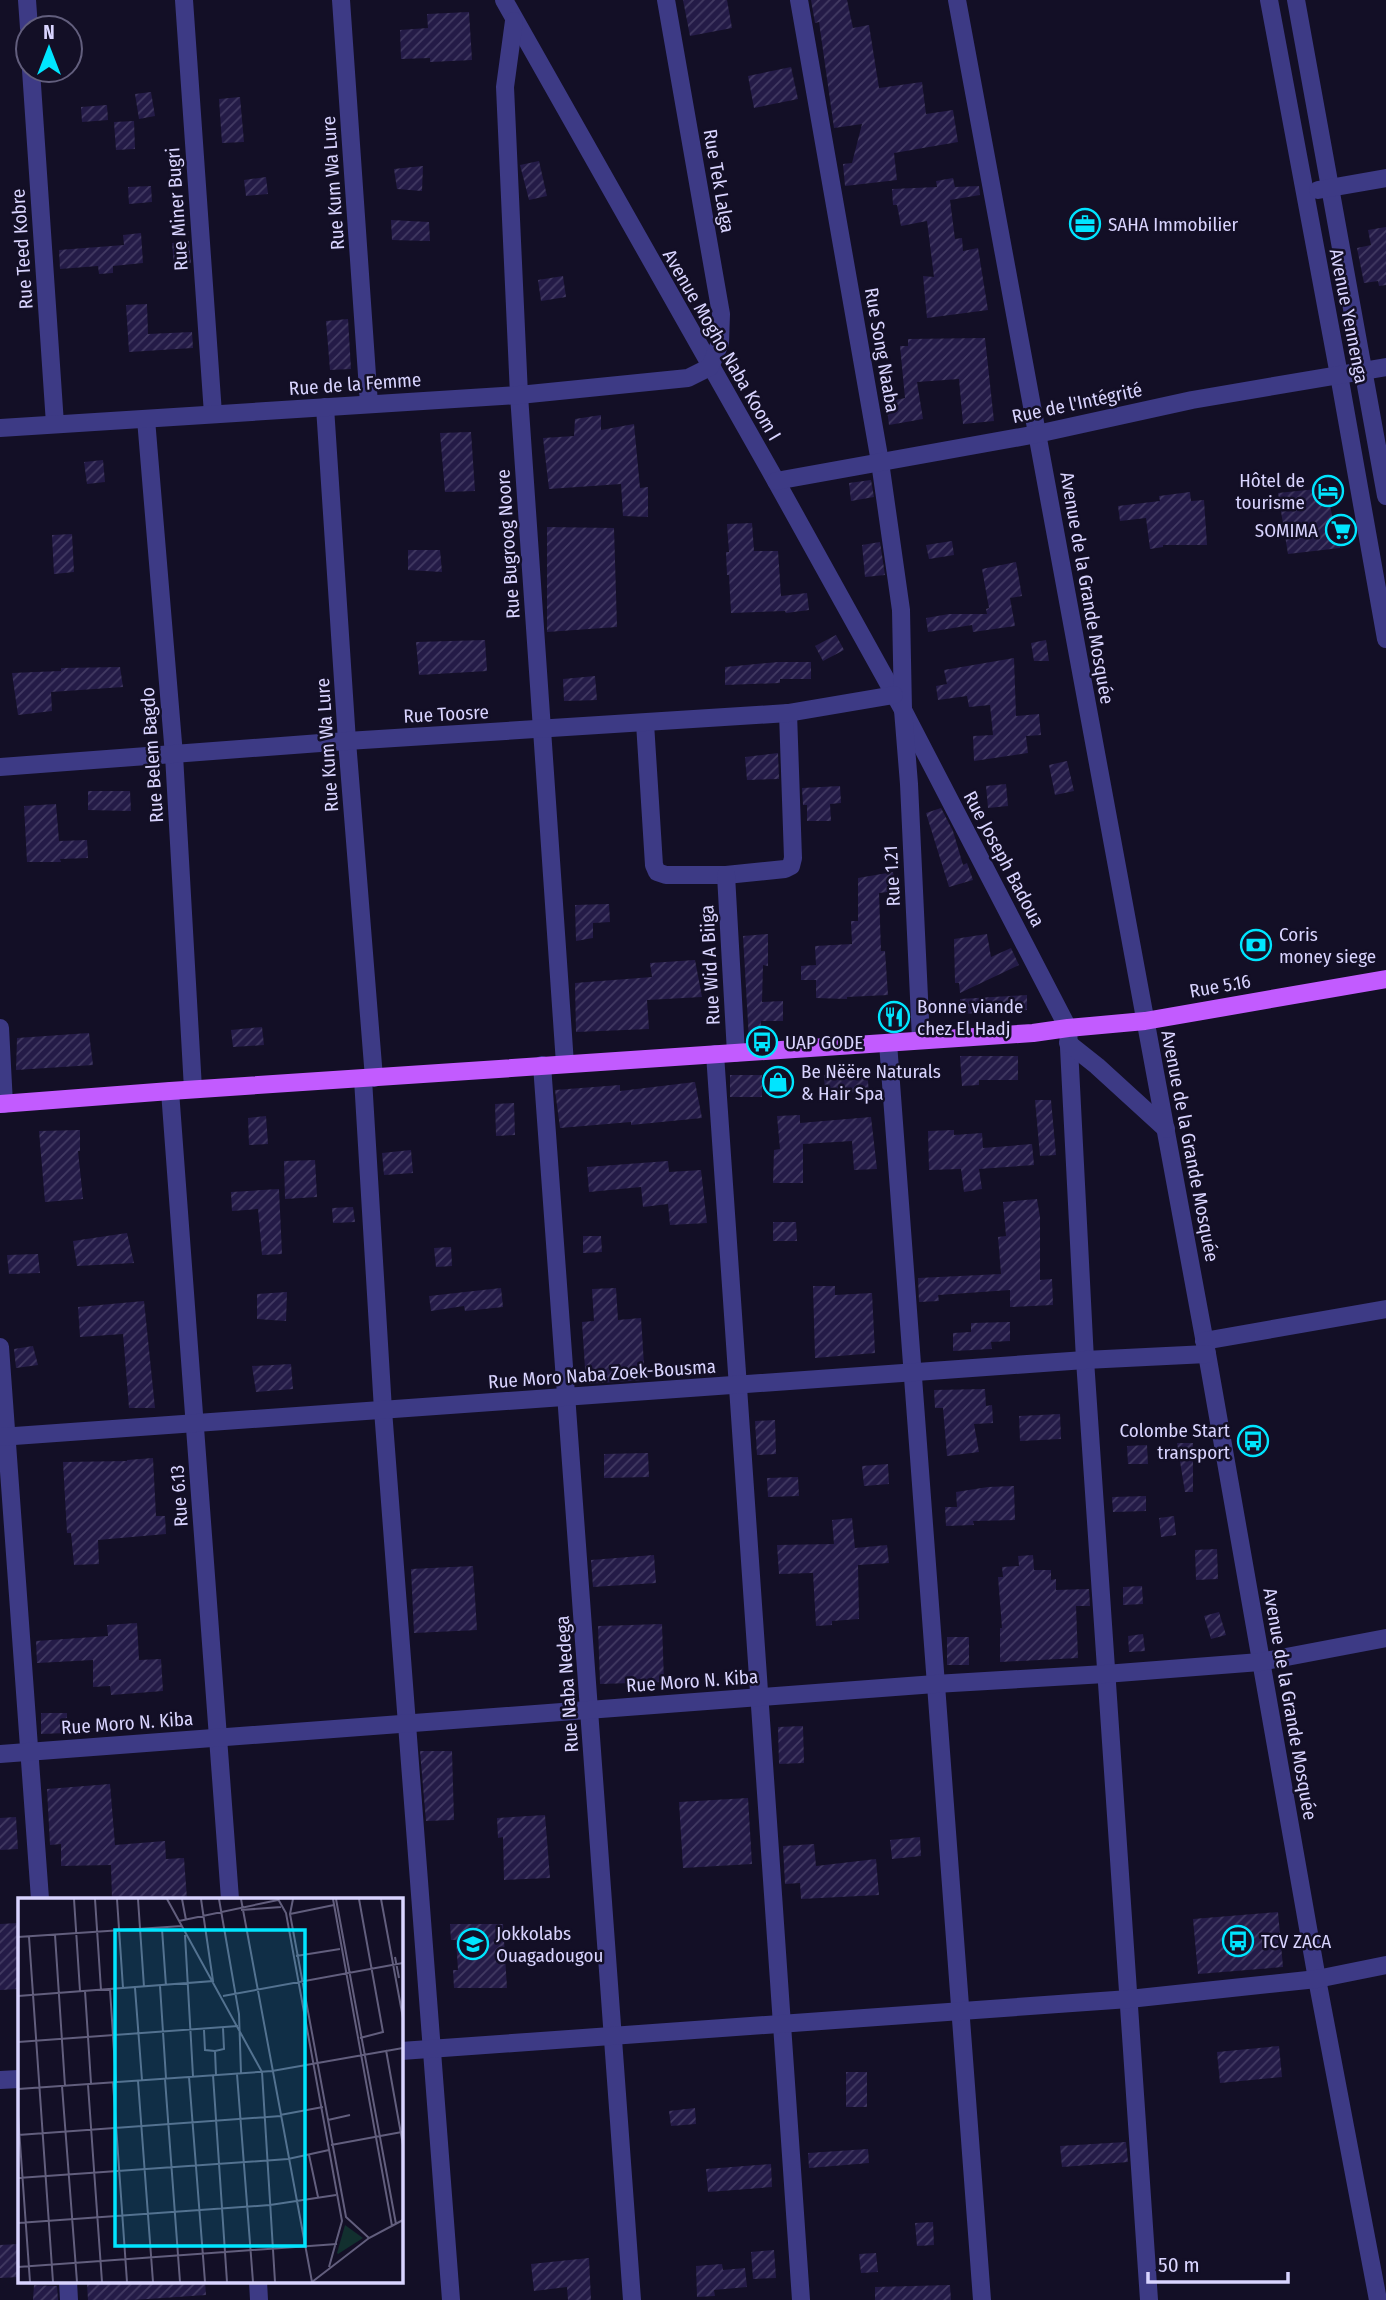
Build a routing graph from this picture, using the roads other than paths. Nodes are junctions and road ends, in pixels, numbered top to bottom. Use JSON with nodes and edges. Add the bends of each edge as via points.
{"nodes":[{"id":1,"x":184,"y":0,"type":"edge"},
{"id":2,"x":341,"y":0,"type":"edge"},
{"id":3,"x":504,"y":0,"type":"edge"},
{"id":4,"x":666,"y":0,"type":"edge"},
{"id":5,"x":799,"y":0,"type":"edge"},
{"id":6,"x":957,"y":0,"type":"edge"},
{"id":7,"x":1269,"y":0,"type":"edge"},
{"id":8,"x":1296,"y":0,"type":"edge"},
{"id":9,"x":514,"y":21,"type":"junction"},
{"id":10,"x":32,"y":84,"type":"edge"},
{"id":11,"x":1386,"y":178,"type":"edge"},
{"id":12,"x":1329,"y":188,"type":"junction"},
{"id":13,"x":1304,"y":191,"type":"junction"},
{"id":14,"x":710,"y":367,"type":"junction"},
{"id":15,"x":1386,"y":367,"type":"edge"},
{"id":16,"x":1363,"y":371,"type":"junction"},
{"id":17,"x":1339,"y":375,"type":"junction"},
{"id":18,"x":519,"y":395,"type":"junction"},
{"id":19,"x":369,"y":404,"type":"junction"},
{"id":20,"x":325,"y":407,"type":"junction"},
{"id":21,"x":213,"y":414,"type":"junction"},
{"id":22,"x":146,"y":419,"type":"junction"},
{"id":23,"x":55,"y":424,"type":"junction"},
{"id":24,"x":0,"y":428,"type":"edge"},
{"id":25,"x":1037,"y":434,"type":"junction"},
{"id":26,"x":880,"y":462,"type":"junction"},
{"id":27,"x":776,"y":481,"type":"junction"},
{"id":28,"x":1386,"y":496,"type":"edge"},
{"id":29,"x":1386,"y":639,"type":"edge"},
{"id":30,"x":898,"y":703,"type":"junction"},
{"id":31,"x":788,"y":713,"type":"junction"},
{"id":32,"x":645,"y":723,"type":"junction"},
{"id":33,"x":542,"y":730,"type":"junction"},
{"id":34,"x":347,"y":741,"type":"junction"},
{"id":35,"x":174,"y":755,"type":"junction"},
{"id":36,"x":0,"y":767,"type":"edge"},
{"id":37,"x":726,"y":875,"type":"junction"},
{"id":38,"x":1386,"y":979,"type":"edge"},
{"id":39,"x":1145,"y":1021,"type":"junction"},
{"id":40,"x":0,"y":1028,"type":"edge"},
{"id":41,"x":1068,"y":1035,"type":"junction"},
{"id":42,"x":920,"y":1040,"type":"junction"},
{"id":43,"x":888,"y":1043,"type":"junction"},
{"id":44,"x":736,"y":1053,"type":"junction"},
{"id":45,"x":715,"y":1054,"type":"junction"},
{"id":46,"x":565,"y":1064,"type":"junction"},
{"id":47,"x":542,"y":1065,"type":"junction"},
{"id":48,"x":369,"y":1079,"type":"junction"},
{"id":49,"x":193,"y":1089,"type":"junction"},
{"id":50,"x":170,"y":1091,"type":"junction"},
{"id":51,"x":2,"y":1104,"type":"edge"},
{"id":52,"x":1166,"y":1129,"type":"junction"},
{"id":53,"x":1386,"y":1309,"type":"edge"},
{"id":54,"x":0,"y":1347,"type":"edge"},
{"id":55,"x":1206,"y":1348,"type":"junction"},
{"id":56,"x":1084,"y":1360,"type":"junction"},
{"id":57,"x":911,"y":1372,"type":"junction"},
{"id":58,"x":738,"y":1385,"type":"junction"},
{"id":59,"x":567,"y":1397,"type":"junction"},
{"id":60,"x":383,"y":1410,"type":"junction"},
{"id":61,"x":194,"y":1424,"type":"junction"},
{"id":62,"x":3,"y":1437,"type":"edge"},
{"id":63,"x":1386,"y":1638,"type":"edge"},
{"id":64,"x":1260,"y":1662,"type":"junction"},
{"id":65,"x":1105,"y":1674,"type":"junction"},
{"id":66,"x":935,"y":1684,"type":"junction"},
{"id":67,"x":758,"y":1697,"type":"junction"},
{"id":68,"x":590,"y":1710,"type":"junction"},
{"id":69,"x":407,"y":1723,"type":"junction"},
{"id":70,"x":218,"y":1738,"type":"junction"},
{"id":71,"x":29,"y":1752,"type":"junction"},
{"id":72,"x":0,"y":1754,"type":"edge"},
{"id":73,"x":40,"y":1898,"type":"edge"},
{"id":74,"x":230,"y":1898,"type":"edge"},
{"id":75,"x":1386,"y":1965,"type":"edge"},
{"id":76,"x":1317,"y":1979,"type":"junction"},
{"id":77,"x":1129,"y":1999,"type":"junction"},
{"id":78,"x":960,"y":2011,"type":"junction"},
{"id":79,"x":782,"y":2024,"type":"junction"},
{"id":80,"x":613,"y":2036,"type":"junction"},
{"id":81,"x":432,"y":2049,"type":"junction"},
{"id":82,"x":402,"y":2052,"type":"edge"},
{"id":83,"x":18,"y":2079,"type":"edge"},
{"id":84,"x":0,"y":2080,"type":"edge"},
{"id":85,"x":68,"y":2282,"type":"edge"},
{"id":86,"x":258,"y":2282,"type":"edge"},
{"id":87,"x":69,"y":2300,"type":"edge"},
{"id":88,"x":259,"y":2300,"type":"edge"},
{"id":89,"x":451,"y":2300,"type":"edge"},
{"id":90,"x":632,"y":2300,"type":"edge"},
{"id":91,"x":800,"y":2300,"type":"edge"},
{"id":92,"x":982,"y":2300,"type":"edge"},
{"id":93,"x":1149,"y":2300,"type":"edge"},
{"id":94,"x":1378,"y":2300,"type":"edge"}],
"edges":[{"from":1,"to":21,"type":"street","name":"Rue Miner Bugri"},
{"from":2,"to":19,"type":"street","name":"Rue Kum Wa Lure"},
{"from":3,"to":9,"type":"street","name":"Avenue Mogho Naba Koom I"},
{"from":4,"to":14,"type":"street","name":"Rue Tek Lalga","via":[[721,314],[720,343]]},
{"from":5,"to":26,"type":"street","name":"Rue Song Naaba"},
{"from":6,"to":25,"type":"street","name":"Avenue de la Grande Mosquée"},
{"from":7,"to":13,"type":"street","name":"Avenue Yennenga"},
{"from":8,"to":12,"type":"street","name":"Avenue Yennenga"},
{"from":9,"to":14,"type":"street","name":"Avenue Mogho Naba Koom I"},
{"from":9,"to":18,"type":"street","name":"Rue Bugroog Noore","via":[[505,87]]},
{"from":10,"to":23,"type":"street","name":"Rue Teed Kobre"},
{"from":11,"to":12,"type":"street"},
{"from":12,"to":13,"type":"street"},
{"from":12,"to":16,"type":"street","name":"Avenue Yennenga"},
{"from":13,"to":17,"type":"street","name":"Avenue Yennenga"},
{"from":14,"to":18,"type":"street","name":"Rue de la Femme","via":[[688,378]]},
{"from":14,"to":27,"type":"street","name":"Avenue Mogho Naba Koom I"},
{"from":15,"to":16,"type":"street","name":"Rue de l'Intégrité"},
{"from":16,"to":17,"type":"street","name":"Rue de l'Intégrité"},
{"from":16,"to":28,"type":"street","name":"Avenue Yennenga"},
{"from":17,"to":25,"type":"street","name":"Rue de l'Intégrité","via":[[1192,400]]},
{"from":17,"to":29,"type":"street","name":"Avenue Yennenga"},
{"from":18,"to":19,"type":"street","name":"Rue de la Femme"},
{"from":18,"to":33,"type":"street","name":"Rue Bugroog Noore"},
{"from":19,"to":20,"type":"street","name":"Rue de la Femme"},
{"from":20,"to":21,"type":"street","name":"Rue de la Femme"},
{"from":20,"to":34,"type":"street","name":"Rue Kum Wa Lure"},
{"from":21,"to":22,"type":"street","name":"Rue de la Femme"},
{"from":22,"to":23,"type":"street","name":"Rue de la Femme"},
{"from":22,"to":35,"type":"street","name":"Rue Belem Bagdo"},
{"from":23,"to":24,"type":"street","name":"Rue de la Femme"},
{"from":25,"to":26,"type":"street","name":"Rue de l'Intégrité"},
{"from":25,"to":39,"type":"street","name":"Avenue de la Grande Mosquée"},
{"from":26,"to":27,"type":"street","name":"Rue de l'Intégrité"},
{"from":26,"to":30,"type":"street","name":"Rue Song Naaba","via":[[901,610]]},
{"from":27,"to":30,"type":"street","name":"Avenue Mogho Naba Koom I"},
{"from":30,"to":31,"type":"street","name":"Rue Toosre"},
{"from":30,"to":41,"type":"street","name":"Rue Joseph Badoua"},
{"from":30,"to":42,"type":"street","name":"Rue 1.21","via":[[909,784]]},
{"from":31,"to":32,"type":"street","name":"Rue Toosre"},
{"from":31,"to":37,"type":"street","via":[[791,866]]},
{"from":32,"to":33,"type":"street","name":"Rue Toosre"},
{"from":32,"to":37,"type":"street","via":[[657,872]]},
{"from":33,"to":34,"type":"street","name":"Rue Toosre"},
{"from":33,"to":46,"type":"street","name":"Rue Bugroog Noore"},
{"from":34,"to":35,"type":"street","name":"Rue Toosre"},
{"from":34,"to":48,"type":"street","name":"Rue Kum Wa Lure"},
{"from":35,"to":36,"type":"street","name":"Rue Toosre"},
{"from":35,"to":49,"type":"street","name":"Rue Belem Bagdo"},
{"from":37,"to":44,"type":"street","name":"Rue Wid A Biiga"},
{"from":38,"to":39,"type":"main road","name":"Rue 5.16"},
{"from":39,"to":41,"type":"main road","name":"Rue 5.16"},
{"from":39,"to":52,"type":"street","name":"Avenue de la Grande Mosquée"},
{"from":40,"to":51,"type":"street"},
{"from":41,"to":42,"type":"main road","name":"Rue 5.16"},
{"from":41,"to":52,"type":"street"},
{"from":41,"to":56,"type":"street"},
{"from":42,"to":43,"type":"main road","name":"Rue 5.16"},
{"from":43,"to":44,"type":"main road","name":"Rue 5.16"},
{"from":43,"to":57,"type":"street"},
{"from":44,"to":45,"type":"main road","name":"Rue 5.16"},
{"from":45,"to":46,"type":"main road","name":"Rue 5.16"},
{"from":45,"to":58,"type":"street"},
{"from":46,"to":47,"type":"main road","name":"Rue 5.16"},
{"from":47,"to":48,"type":"main road","name":"Rue 5.16"},
{"from":47,"to":59,"type":"street","name":"Rue Naba Nedega"},
{"from":48,"to":49,"type":"main road","name":"Rue 5.16"},
{"from":48,"to":60,"type":"street","name":"Rue Kum Wa Lure"},
{"from":49,"to":50,"type":"main road","name":"Rue 5.16"},
{"from":50,"to":51,"type":"main road","name":"Rue 5.16"},
{"from":50,"to":61,"type":"street","name":"Rue 6.13"},
{"from":52,"to":55,"type":"street","name":"Avenue de la Grande Mosquée"},
{"from":53,"to":55,"type":"street","name":"Rue Moro Naba Zoek-Bousma"},
{"from":54,"to":62,"type":"street"},
{"from":55,"to":56,"type":"street","name":"Rue Moro Naba Zoek-Bousma"},
{"from":55,"to":64,"type":"street","name":"Avenue de la Grande Mosquée"},
{"from":56,"to":57,"type":"street","name":"Rue Moro Naba Zoek-Bousma"},
{"from":56,"to":65,"type":"street"},
{"from":57,"to":58,"type":"street","name":"Rue Moro Naba Zoek-Bousma"},
{"from":57,"to":66,"type":"street"},
{"from":58,"to":59,"type":"street","name":"Rue Moro Naba Zoek-Bousma"},
{"from":58,"to":67,"type":"street"},
{"from":59,"to":60,"type":"street","name":"Rue Moro Naba Zoek-Bousma"},
{"from":59,"to":68,"type":"street","name":"Rue Naba Nedega"},
{"from":60,"to":61,"type":"street","name":"Rue Moro Naba Zoek-Bousma"},
{"from":60,"to":69,"type":"street","name":"Rue Kum Wa Lure"},
{"from":61,"to":62,"type":"street","name":"Rue Moro Naba Zoek-Bousma"},
{"from":61,"to":70,"type":"street","name":"Rue 6.13"},
{"from":62,"to":71,"type":"street"},
{"from":63,"to":64,"type":"street","name":"Rue Moro N. Kiba"},
{"from":64,"to":65,"type":"street","name":"Rue Moro N. Kiba"},
{"from":64,"to":76,"type":"street","name":"Avenue de la Grande Mosquée"},
{"from":65,"to":66,"type":"street","name":"Rue Moro N. Kiba"},
{"from":65,"to":77,"type":"street"},
{"from":66,"to":67,"type":"street","name":"Rue Moro N. Kiba"},
{"from":66,"to":78,"type":"street"},
{"from":67,"to":68,"type":"street","name":"Rue Moro N. Kiba"},
{"from":67,"to":79,"type":"street"},
{"from":68,"to":69,"type":"street","name":"Rue Moro N. Kiba"},
{"from":68,"to":80,"type":"street","name":"Rue Naba Nedega"},
{"from":69,"to":70,"type":"street","name":"Rue Moro N. Kiba"},
{"from":69,"to":81,"type":"street","name":"Rue Kum Wa Lure"},
{"from":70,"to":71,"type":"street","name":"Rue Moro N. Kiba"},
{"from":70,"to":74,"type":"street","name":"Rue 6.13"},
{"from":71,"to":72,"type":"street","name":"Rue Moro N. Kiba"},
{"from":71,"to":73,"type":"street"},
{"from":75,"to":76,"type":"street"},
{"from":76,"to":77,"type":"street"},
{"from":76,"to":94,"type":"street","name":"Avenue de la Grande Mosquée"},
{"from":77,"to":78,"type":"street"},
{"from":77,"to":93,"type":"street"},
{"from":78,"to":79,"type":"street"},
{"from":78,"to":92,"type":"street"},
{"from":79,"to":80,"type":"street"},
{"from":79,"to":91,"type":"street"},
{"from":80,"to":81,"type":"street"},
{"from":80,"to":90,"type":"street","name":"Rue Naba Nedega"},
{"from":81,"to":82,"type":"street"},
{"from":81,"to":89,"type":"street","name":"Rue Kum Wa Lure"},
{"from":83,"to":84,"type":"street"},
{"from":85,"to":87,"type":"street"},
{"from":86,"to":88,"type":"street"}]}
